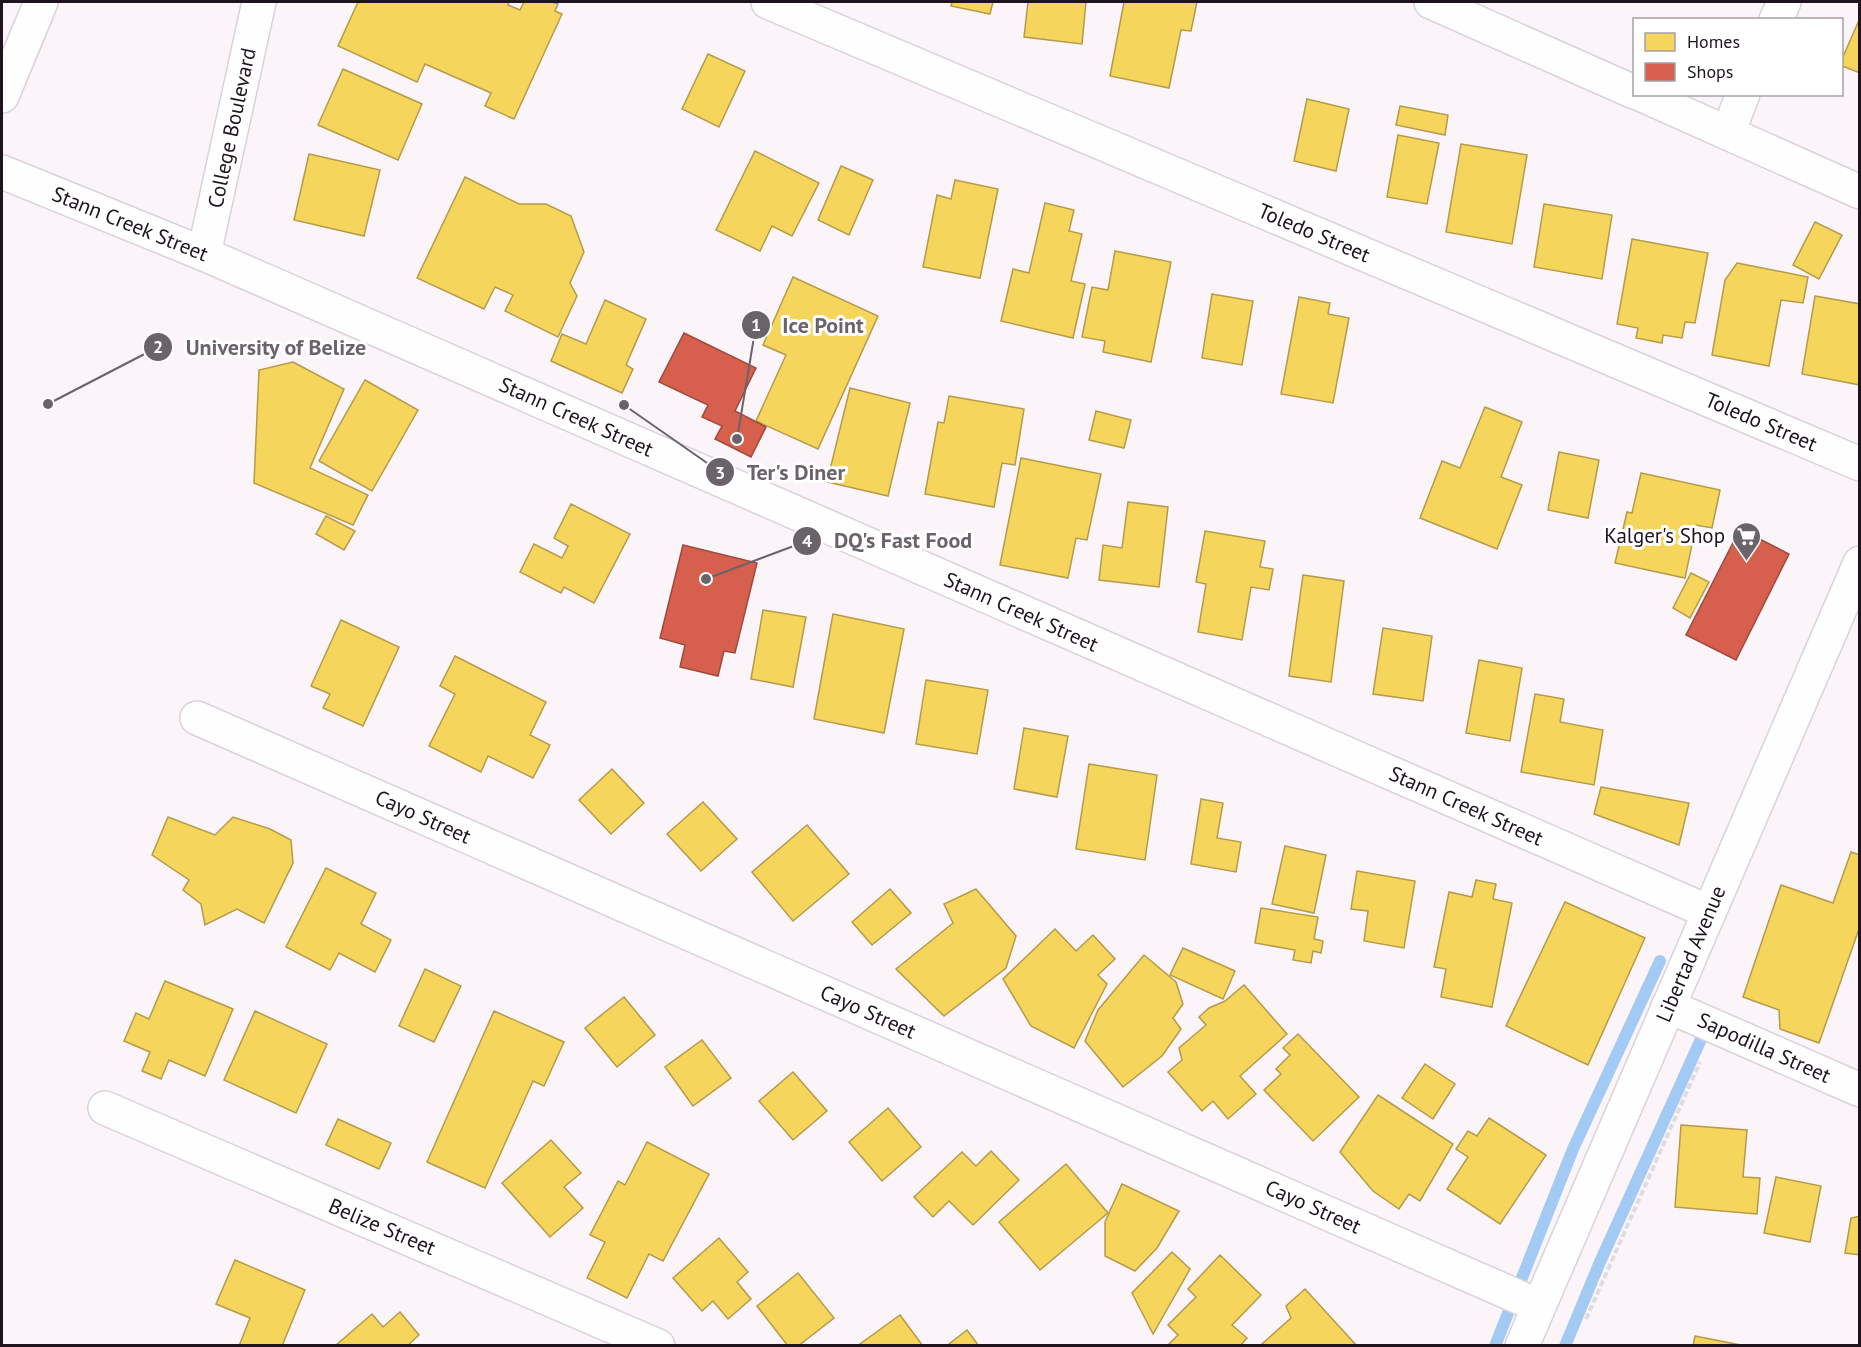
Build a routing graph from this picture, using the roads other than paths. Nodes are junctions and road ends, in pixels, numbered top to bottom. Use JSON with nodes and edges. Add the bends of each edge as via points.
{"nodes":[{"id":1,"x":41,"y":2,"type":"edge"},
{"id":2,"x":260,"y":2,"type":"edge"},
{"id":3,"x":768,"y":2,"type":"edge"},
{"id":4,"x":1431,"y":2,"type":"edge"},
{"id":5,"x":1784,"y":2,"type":"edge"},
{"id":6,"x":1777,"y":18,"type":"edge"},
{"id":7,"x":1633,"y":91,"type":"edge"},
{"id":8,"x":2,"y":96,"type":"edge"},
{"id":9,"x":1645,"y":96,"type":"edge"},
{"id":10,"x":1742,"y":96,"type":"edge"},
{"id":11,"x":1728,"y":133,"type":"junction"},
{"id":12,"x":2,"y":172,"type":"edge"},
{"id":13,"x":1860,"y":192,"type":"edge"},
{"id":14,"x":204,"y":254,"type":"junction"},
{"id":15,"x":1860,"y":464,"type":"edge"},
{"id":16,"x":1856,"y":580,"type":"edge"},
{"id":17,"x":197,"y":718,"type":"dead end"},
{"id":18,"x":1709,"y":912,"type":"junction"},
{"id":19,"x":1668,"y":1006,"type":"junction"},
{"id":20,"x":1860,"y":1090,"type":"edge"},
{"id":21,"x":105,"y":1108,"type":"dead end"},
{"id":22,"x":1539,"y":1306,"type":"junction"},
{"id":23,"x":658,"y":1346,"type":"edge"},
{"id":24,"x":1522,"y":1346,"type":"edge"}],
"edges":[{"from":1,"to":8,"type":"street"},
{"from":2,"to":14,"type":"street","name":"College Boulevard"},
{"from":3,"to":15,"type":"street","name":"Toledo Street"},
{"from":4,"to":7,"type":"street"},
{"from":5,"to":6,"type":"street"},
{"from":9,"to":11,"type":"street"},
{"from":10,"to":11,"type":"street"},
{"from":11,"to":13,"type":"street"},
{"from":12,"to":14,"type":"street","name":"Stann Creek Street"},
{"from":14,"to":18,"type":"street","name":"Stann Creek Street"},
{"from":16,"to":18,"type":"street","name":"Libertad Avenue"},
{"from":17,"to":22,"type":"street","name":"Cayo Street"},
{"from":18,"to":19,"type":"street","name":"Libertad Avenue"},
{"from":19,"to":20,"type":"street","name":"Sapodilla Street"},
{"from":19,"to":22,"type":"street","name":"Libertad Avenue"},
{"from":21,"to":23,"type":"street","name":"Belize Street"},
{"from":22,"to":24,"type":"street","name":"Libertad Avenue"}]}
